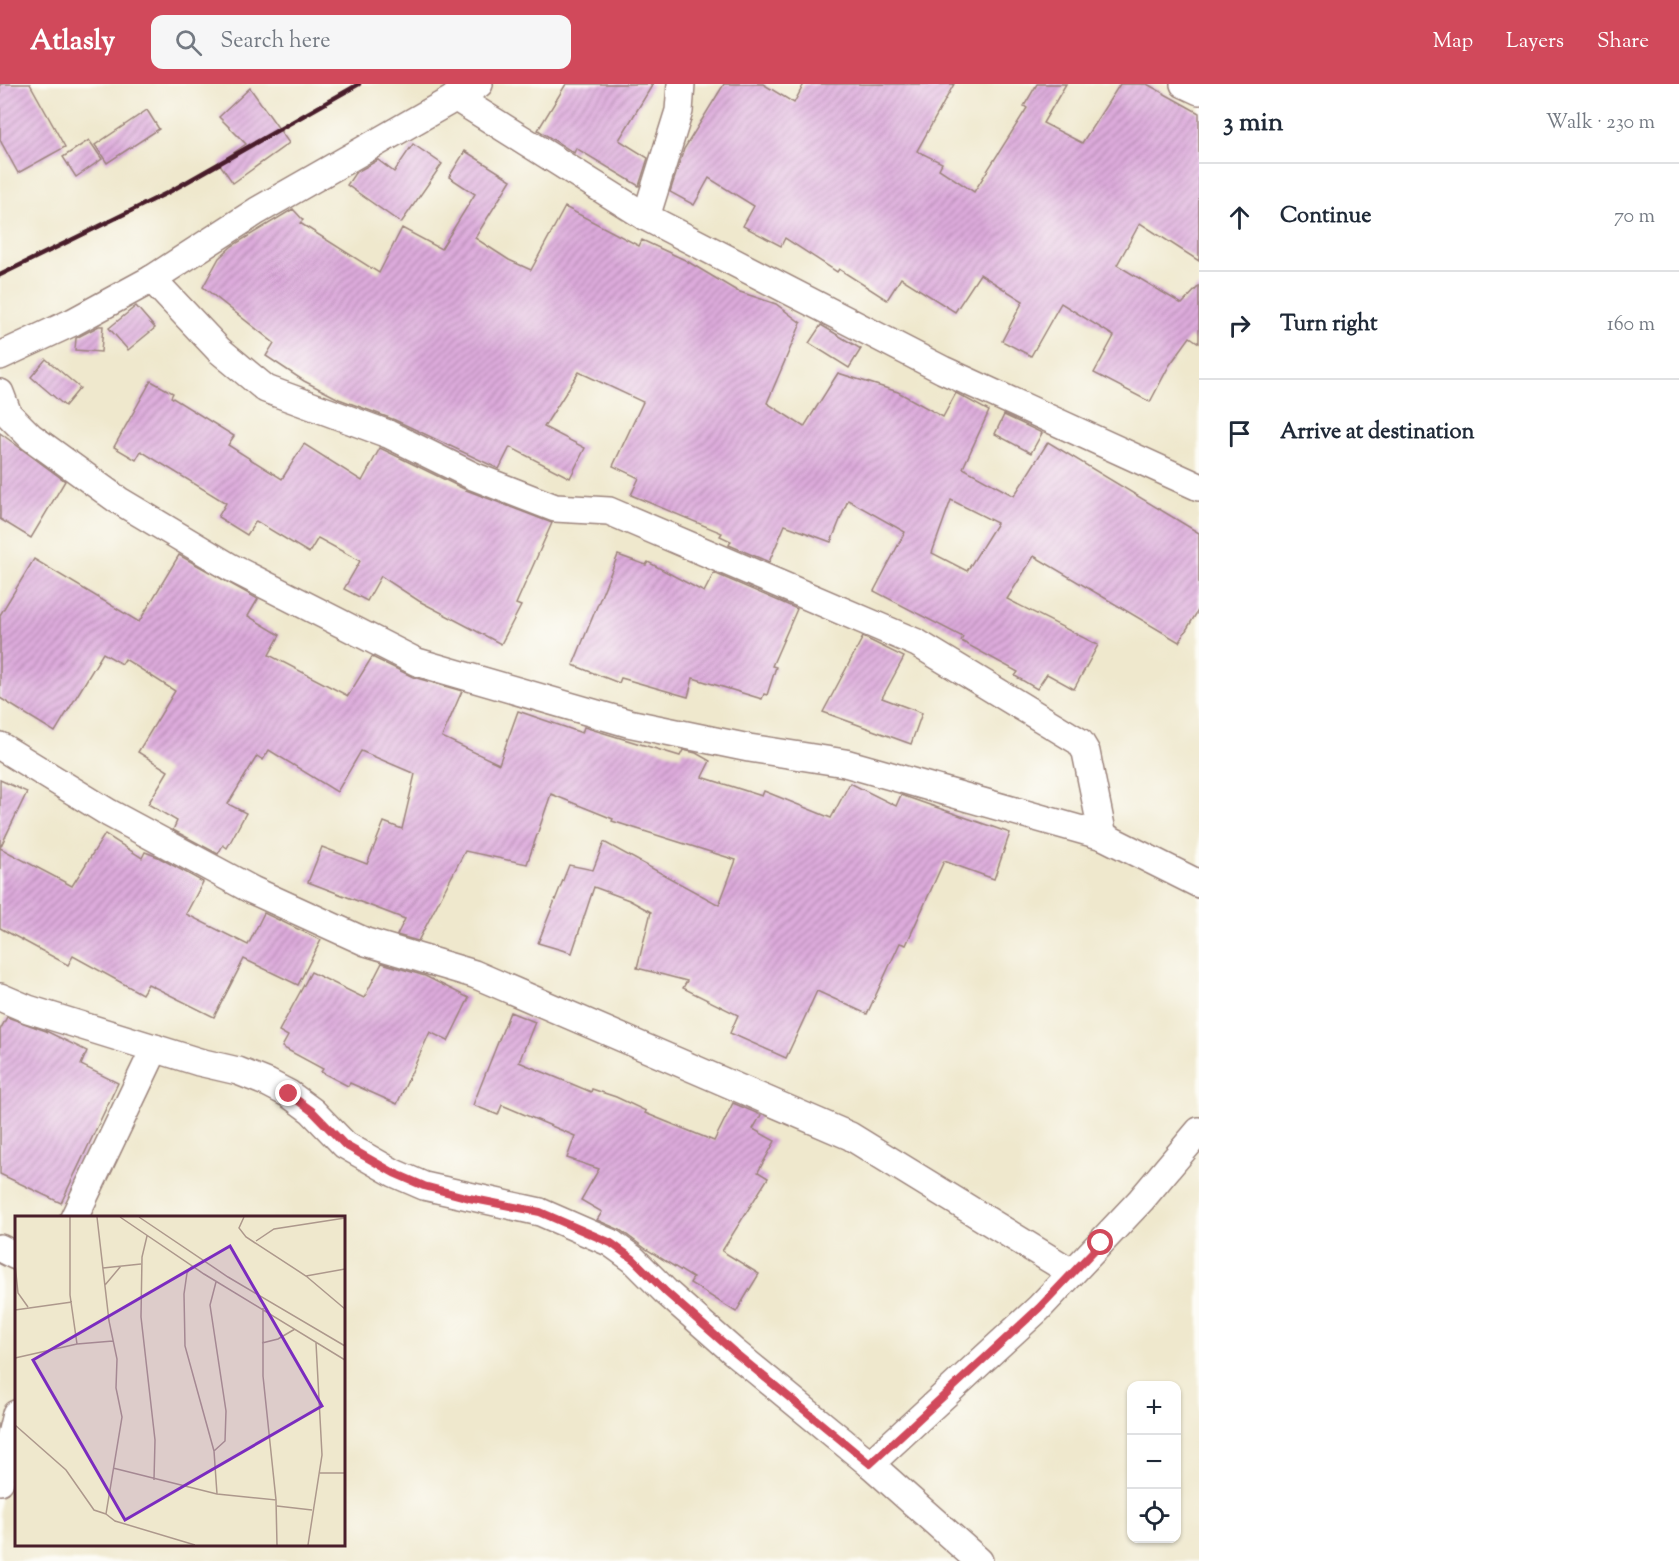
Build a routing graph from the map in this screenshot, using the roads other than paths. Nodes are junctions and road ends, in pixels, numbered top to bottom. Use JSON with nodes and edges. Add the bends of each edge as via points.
{"nodes":[{"id":1,"x":479,"y":84,"type":"edge"},
{"id":2,"x":681,"y":84,"type":"edge"},
{"id":3,"x":1184,"y":84,"type":"edge"},
{"id":4,"x":1199,"y":91,"type":"edge"},
{"id":5,"x":454,"y":97,"type":"junction"},
{"id":6,"x":646,"y":217,"type":"junction"},
{"id":7,"x":152,"y":279,"type":"junction"},
{"id":8,"x":0,"y":356,"type":"edge"},
{"id":9,"x":0,"y":393,"type":"edge"},
{"id":10,"x":1199,"y":487,"type":"edge"},
{"id":11,"x":0,"y":746,"type":"edge"},
{"id":12,"x":1102,"y":836,"type":"junction"},
{"id":13,"x":1199,"y":884,"type":"edge"},
{"id":14,"x":0,"y":997,"type":"edge"},
{"id":15,"x":156,"y":1048,"type":"junction"},
{"id":16,"x":1199,"y":1131,"type":"edge"},
{"id":17,"x":75,"y":1216,"type":"edge"},
{"id":18,"x":0,"y":1248,"type":"edge"},
{"id":19,"x":15,"y":1256,"type":"edge"},
{"id":20,"x":1071,"y":1272,"type":"junction"},
{"id":21,"x":15,"y":1418,"type":"edge"},
{"id":22,"x":870,"y":1464,"type":"junction"},
{"id":23,"x":0,"y":1481,"type":"edge"},
{"id":24,"x":979,"y":1561,"type":"edge"}],
"edges":[{"from":1,"to":5,"type":"street"},
{"from":2,"to":6,"type":"street","via":[[679,111]]},
{"from":3,"to":4,"type":"street"},
{"from":5,"to":6,"type":"street"},
{"from":5,"to":7,"type":"street","via":[[257,211]]},
{"from":6,"to":10,"type":"street","via":[[943,370]]},
{"from":7,"to":8,"type":"street"},
{"from":7,"to":12,"type":"street","via":[[219,350],[266,388],[388,434],[473,476],[555,508],[609,511],[917,643],[1080,742],[1086,752]]},
{"from":9,"to":12,"type":"street","via":[[8,414],[31,437],[118,500],[230,567],[417,662],[628,723],[845,763]]},
{"from":11,"to":20,"type":"street","via":[[109,813],[273,899],[366,942],[474,974],[850,1136]]},
{"from":12,"to":13,"type":"street"},
{"from":14,"to":15,"type":"street"},
{"from":15,"to":17,"type":"street"},
{"from":15,"to":22,"type":"street","via":[[238,1071],[282,1090],[312,1111],[345,1145],[424,1186],[540,1212],[611,1243],[734,1352]]},
{"from":16,"to":20,"type":"street","via":[[1141,1200]]},
{"from":18,"to":19,"type":"street"},
{"from":20,"to":22,"type":"street","via":[[1039,1308]]},
{"from":21,"to":23,"type":"street"},
{"from":22,"to":24,"type":"street"}]}
